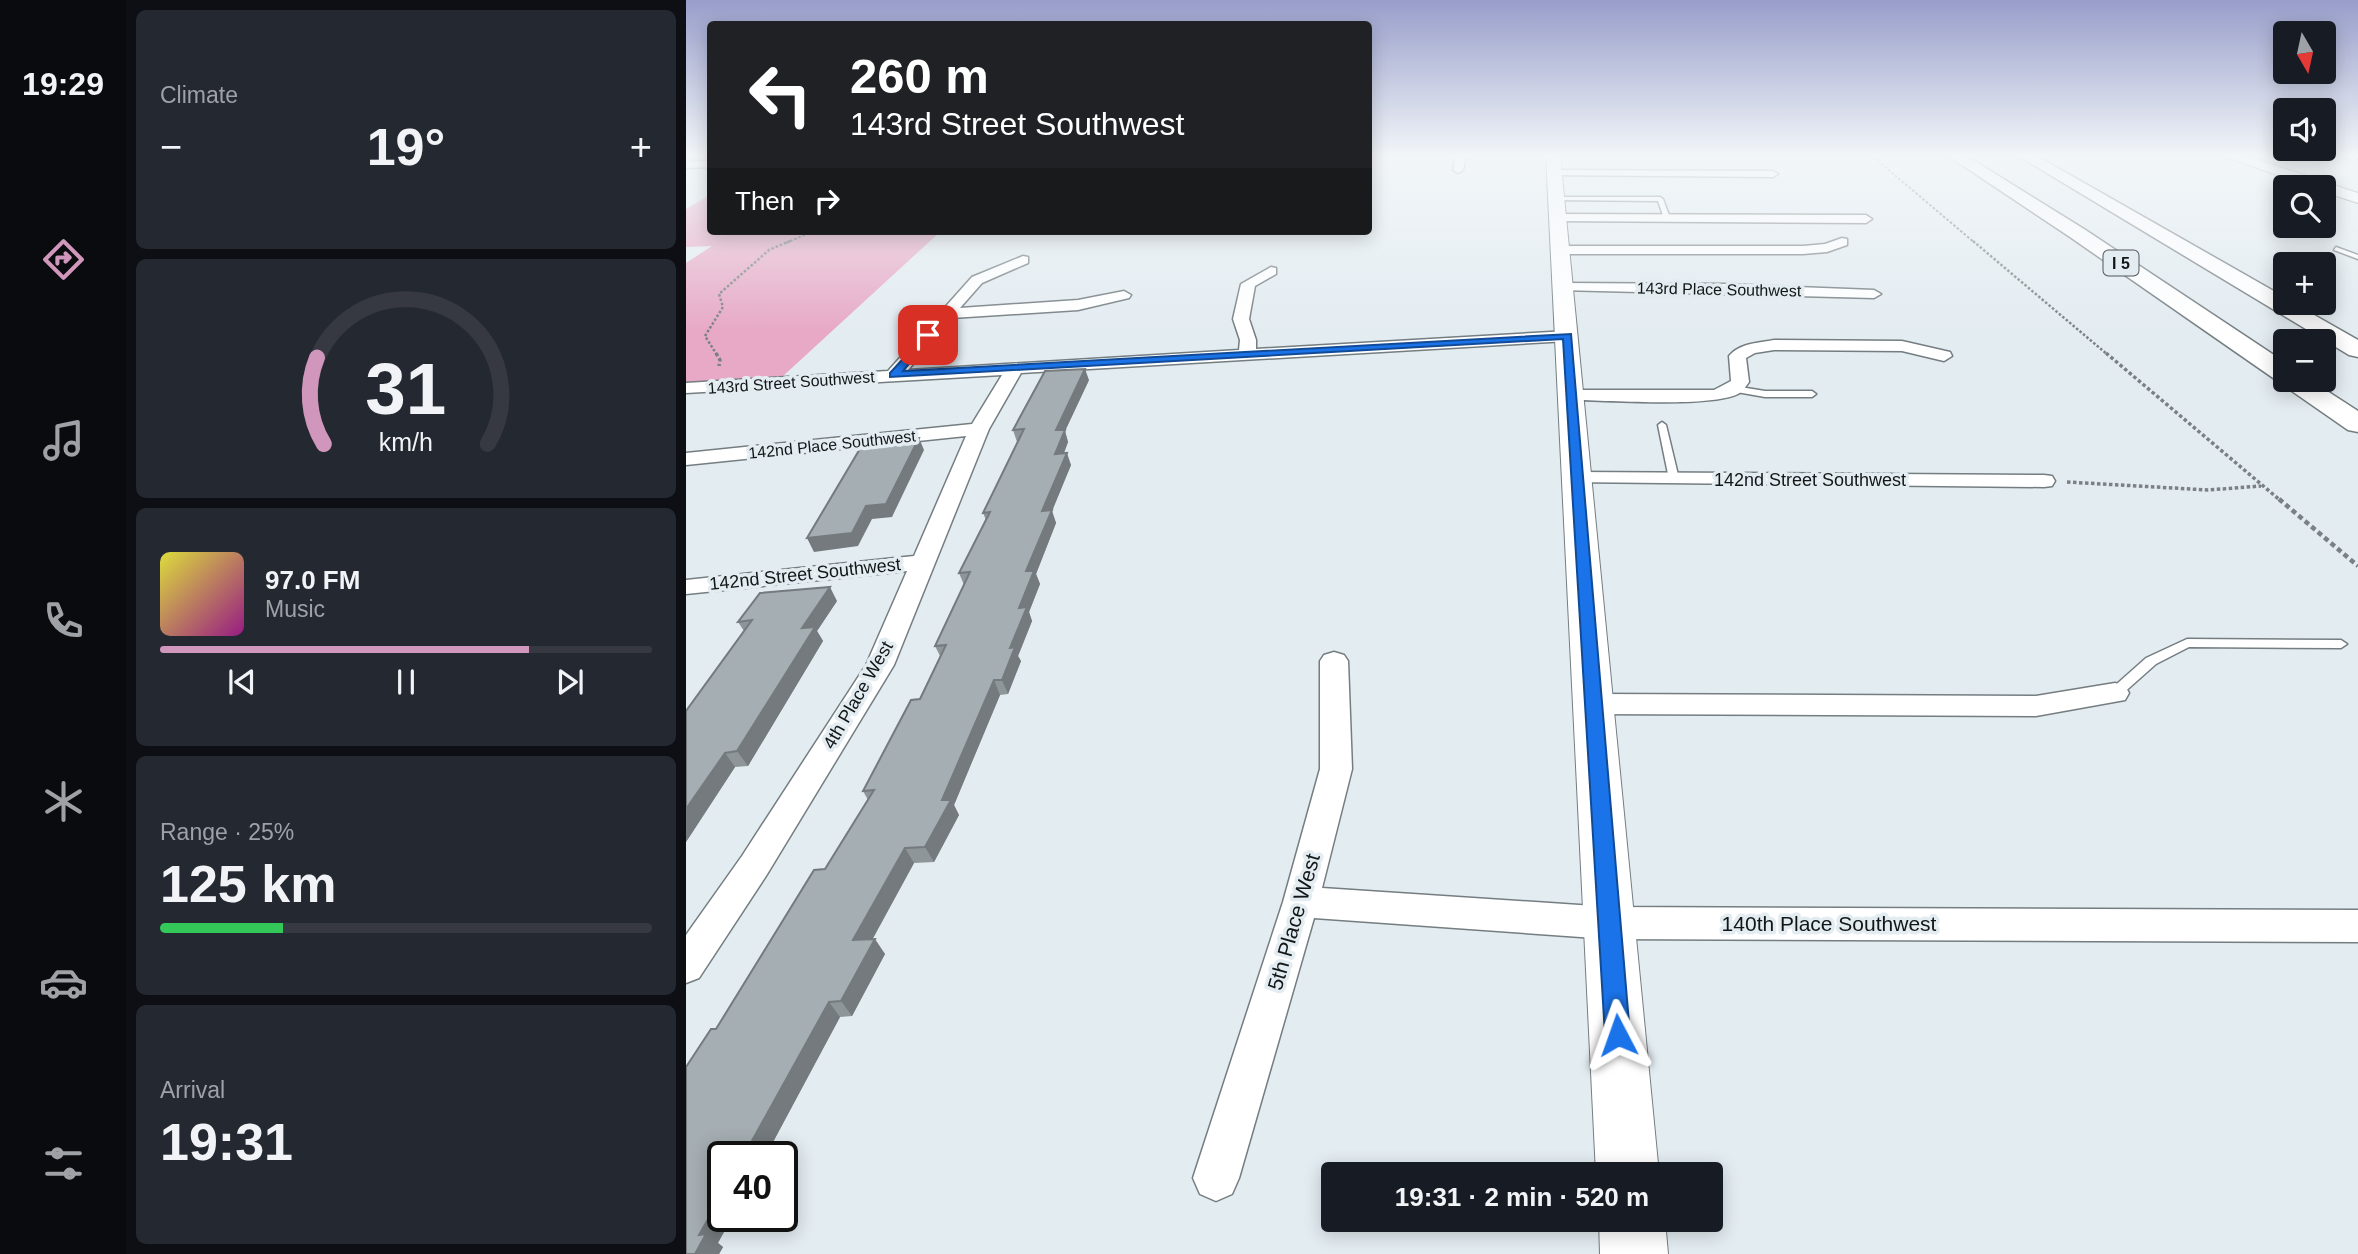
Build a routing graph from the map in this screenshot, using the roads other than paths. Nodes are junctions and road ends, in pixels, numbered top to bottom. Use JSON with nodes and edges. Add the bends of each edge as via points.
{"nodes":[{"id":1,"x":1557,"y":214,"type":"edge"},
{"id":2,"x":1626,"y":214,"type":"edge"},
{"id":3,"x":1641,"y":214,"type":"edge"},
{"id":4,"x":1665,"y":214,"type":"edge"},
{"id":5,"x":2046,"y":214,"type":"edge"},
{"id":6,"x":2123,"y":214,"type":"edge"},
{"id":7,"x":1667,"y":218,"type":"junction"},
{"id":8,"x":1866,"y":219,"type":"dead end"},
{"id":9,"x":1842,"y":242,"type":"dead end"},
{"id":10,"x":2336,"y":249,"type":"dead end"},
{"id":11,"x":2358,"y":257,"type":"edge"},
{"id":12,"x":1023,"y":260,"type":"dead end"},
{"id":13,"x":1271,"y":271,"type":"dead end"},
{"id":14,"x":1564,"y":287,"type":"junction"},
{"id":15,"x":1874,"y":293,"type":"dead end"},
{"id":16,"x":1124,"y":295,"type":"dead end"},
{"id":17,"x":946,"y":314,"type":"junction"},
{"id":18,"x":1568,"y":336,"type":"junction"},
{"id":19,"x":2358,"y":350,"type":"edge"},
{"id":20,"x":1247,"y":354,"type":"junction"},
{"id":21,"x":1944,"y":356,"type":"dead end"},
{"id":22,"x":2273,"y":366,"type":"edge"},
{"id":23,"x":1015,"y":368,"type":"junction"},
{"id":24,"x":894,"y":375,"type":"junction"},
{"id":25,"x":686,"y":388,"type":"edge"},
{"id":26,"x":1734,"y":389,"type":"junction"},
{"id":27,"x":2311,"y":392,"type":"edge"},
{"id":28,"x":1812,"y":394,"type":"dead end"},
{"id":29,"x":1572,"y":395,"type":"junction"},
{"id":30,"x":2358,"y":424,"type":"edge"},
{"id":31,"x":1662,"y":425,"type":"dead end"},
{"id":32,"x":979,"y":429,"type":"junction"},
{"id":33,"x":686,"y":459,"type":"edge"},
{"id":34,"x":1576,"y":478,"type":"junction"},
{"id":35,"x":1674,"y":479,"type":"junction"},
{"id":36,"x":2044,"y":481,"type":"road end"},
{"id":37,"x":925,"y":562,"type":"junction"},
{"id":38,"x":686,"y":587,"type":"edge"},
{"id":39,"x":2341,"y":644,"type":"dead end"},
{"id":40,"x":1334,"y":661,"type":"dead end"},
{"id":41,"x":2115,"y":693,"type":"joint"},
{"id":42,"x":1593,"y":704,"type":"junction"},
{"id":43,"x":1301,"y":902,"type":"junction"},
{"id":44,"x":1609,"y":923,"type":"junction"},
{"id":45,"x":2358,"y":926,"type":"edge"},
{"id":46,"x":686,"y":966,"type":"edge"},
{"id":47,"x":1627,"y":1162,"type":"edge"},
{"id":48,"x":1216,"y":1178,"type":"dead end"},
{"id":49,"x":1633,"y":1232,"type":"edge"},
{"id":50,"x":1634,"y":1254,"type":"edge"}],
"edges":[{"from":1,"to":14,"type":"street"},
{"from":2,"to":9,"type":"street","via":[[1803,250]]},
{"from":3,"to":7,"type":"street"},
{"from":4,"to":7,"type":"lane"},
{"from":5,"to":22,"type":"highway","number":"I 5"},
{"from":6,"to":19,"type":"highway","number":"I 5"},
{"from":7,"to":8,"type":"street"},
{"from":10,"to":11,"type":"lane"},
{"from":12,"to":17,"type":"street","via":[[977,280]]},
{"from":13,"to":20,"type":"street","via":[[1248,284],[1241,319]]},
{"from":14,"to":15,"type":"street","name":"143rd Place Southwest"},
{"from":14,"to":18,"type":"street"},
{"from":16,"to":17,"type":"street","via":[[1077,305]]},
{"from":17,"to":24,"type":"street"},
{"from":18,"to":20,"type":"street","name":"143rd Street Southwest"},
{"from":18,"to":29,"type":"street"},
{"from":20,"to":23,"type":"street","name":"143rd Street Southwest"},
{"from":21,"to":26,"type":"street","via":[[1902,346],[1773,345],[1737,356],[1740,382]]},
{"from":23,"to":24,"type":"street","name":"143rd Street Southwest"},
{"from":23,"to":32,"type":"street","name":"4th Place West"},
{"from":24,"to":25,"type":"street","name":"143rd Street Southwest"},
{"from":26,"to":28,"type":"lane"},
{"from":26,"to":29,"type":"street","via":[[1691,396]]},
{"from":27,"to":30,"type":"highway"},
{"from":29,"to":34,"type":"street"},
{"from":31,"to":35,"type":"lane"},
{"from":32,"to":33,"type":"street","name":"142nd Place Southwest"},
{"from":32,"to":37,"type":"street","name":"4th Place West"},
{"from":34,"to":35,"type":"street","name":"142nd Street Southwest"},
{"from":34,"to":42,"type":"street"},
{"from":35,"to":36,"type":"street","name":"142nd Street Southwest"},
{"from":37,"to":38,"type":"street","name":"142nd Street Southwest"},
{"from":37,"to":46,"type":"street","name":"4th Place West","via":[[880,665]]},
{"from":39,"to":41,"type":"lane","via":[[2187,643],[2151,661]]},
{"from":40,"to":43,"type":"street","name":"5th Place West","via":[[1336,769]]},
{"from":41,"to":42,"type":"street","via":[[2036,706]]},
{"from":42,"to":44,"type":"street"},
{"from":43,"to":44,"type":"street","name":"140th Place Southwest"},
{"from":43,"to":48,"type":"street","name":"5th Place West"},
{"from":44,"to":45,"type":"street","name":"140th Place Southwest"},
{"from":44,"to":47,"type":"street"},
{"from":49,"to":50,"type":"street"}]}
